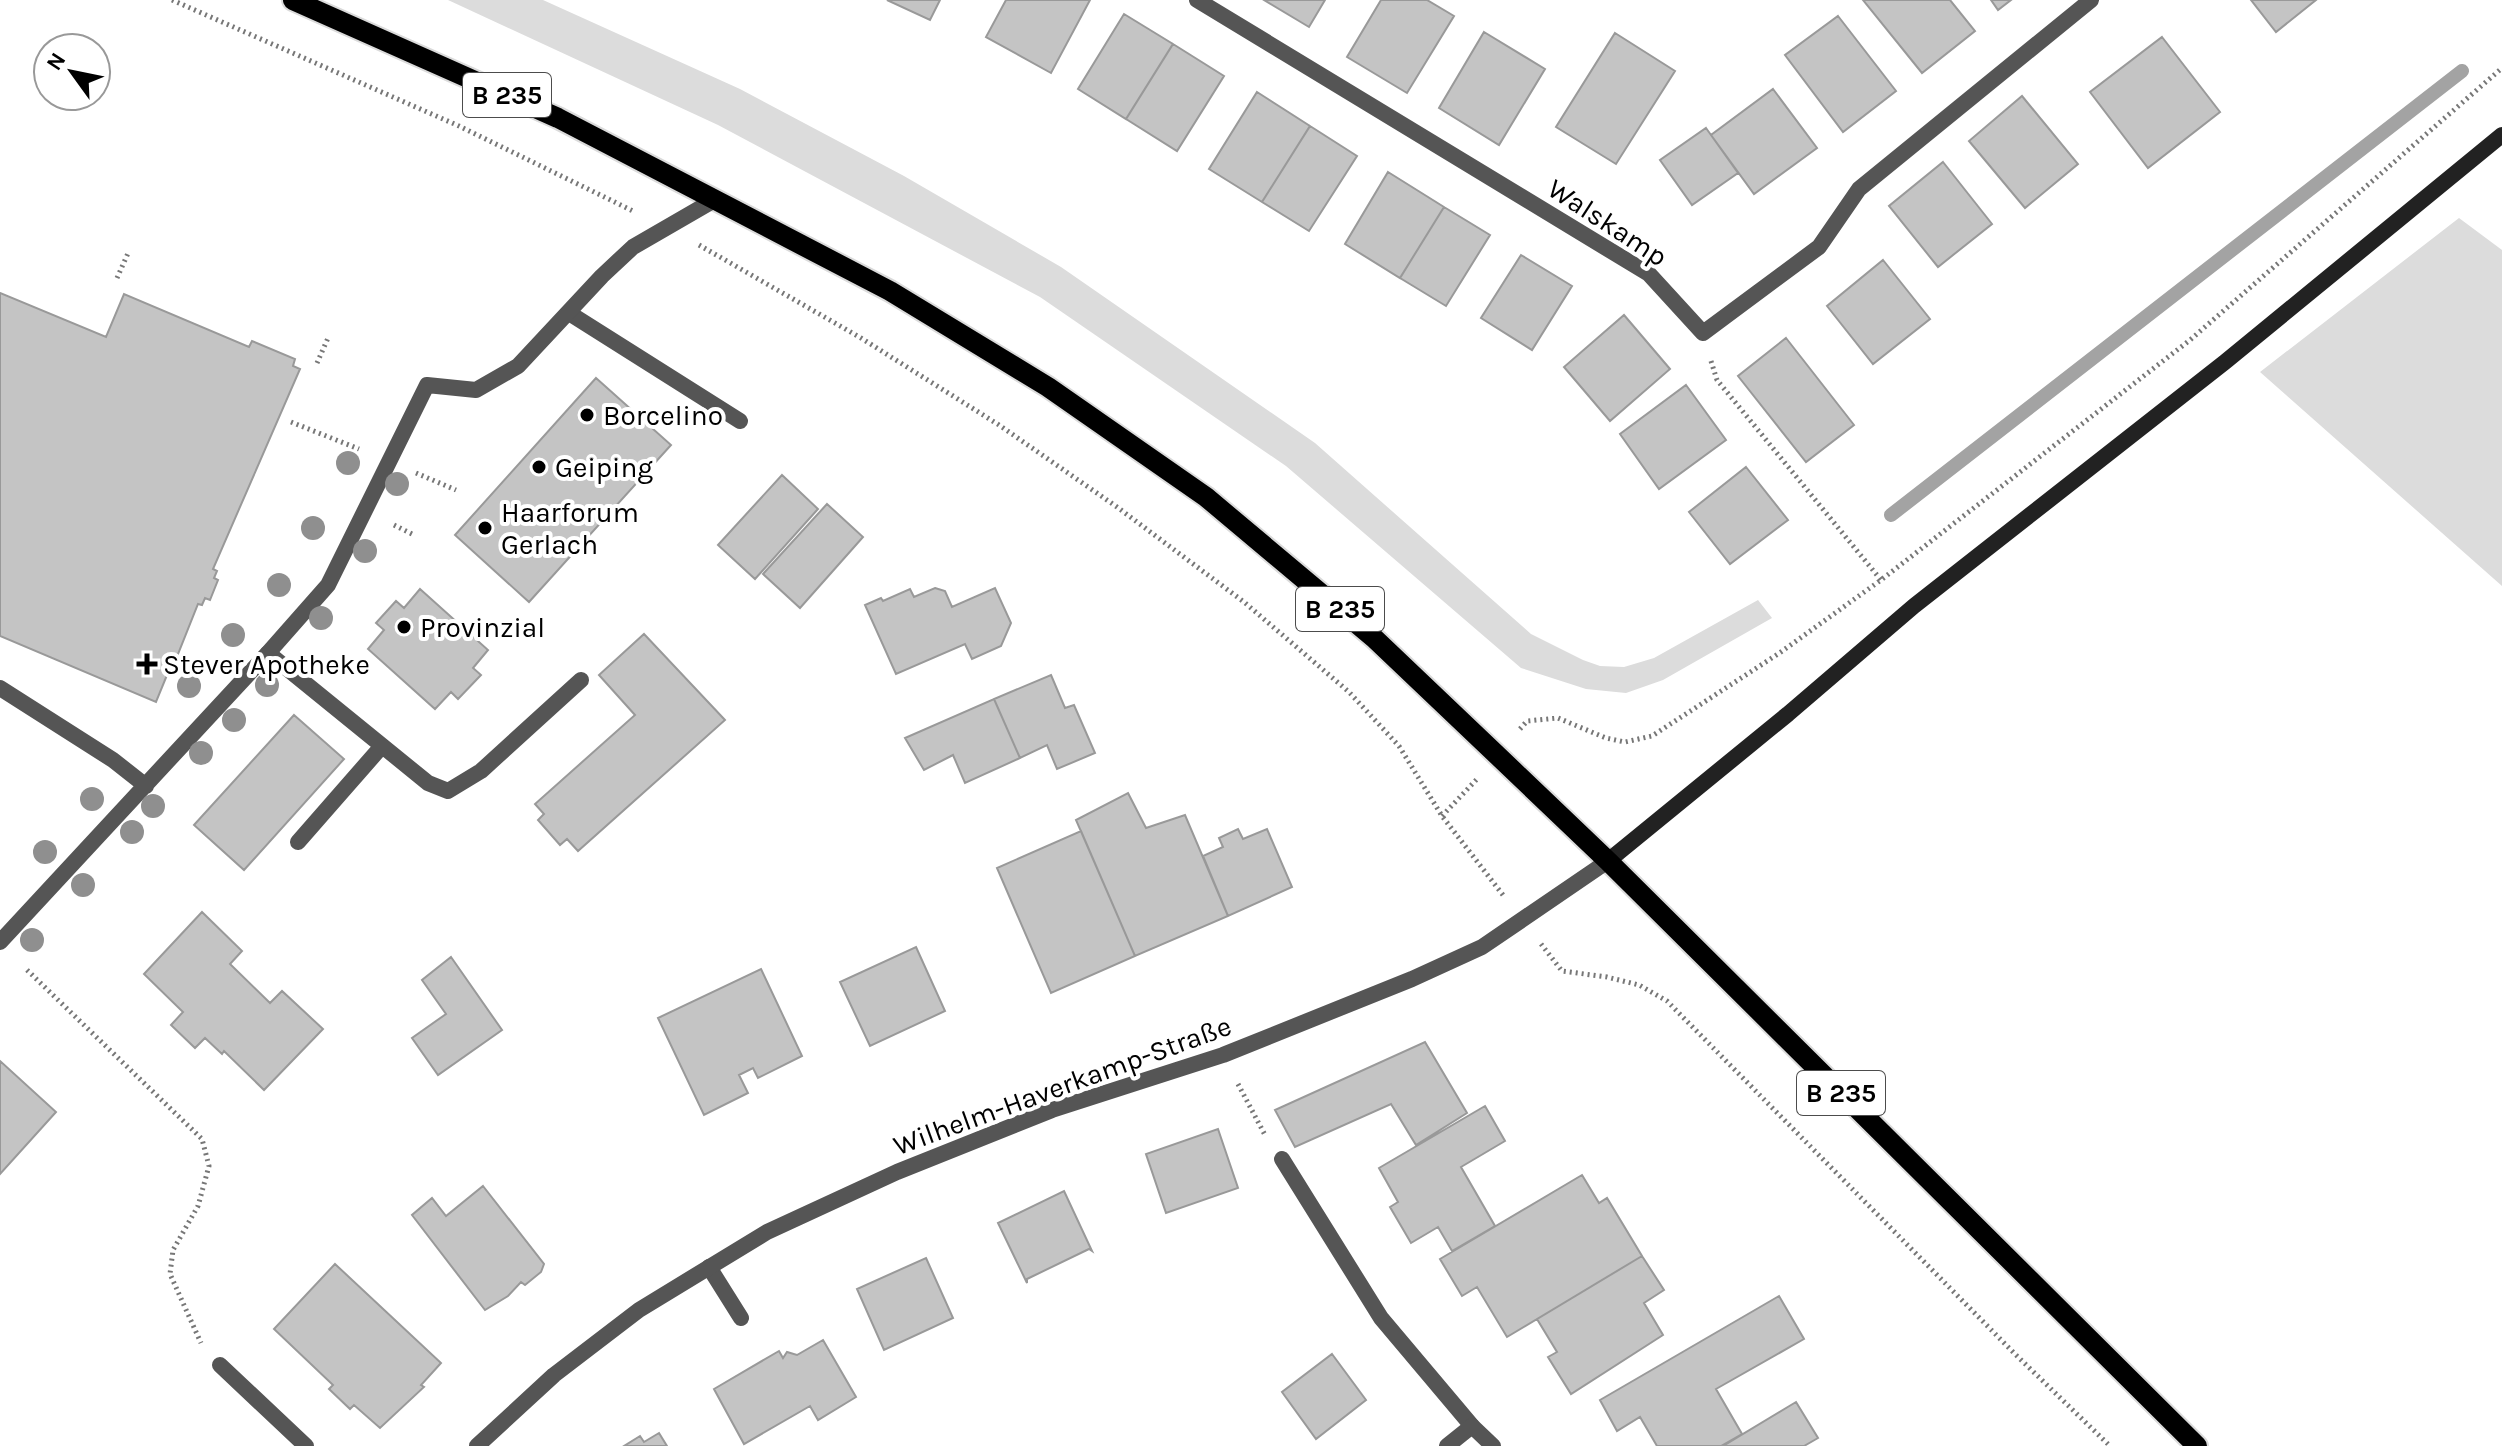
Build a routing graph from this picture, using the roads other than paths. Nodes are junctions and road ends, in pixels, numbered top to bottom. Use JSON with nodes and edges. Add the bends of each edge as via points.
{"nodes":[{"id":1,"x":293,"y":0,"type":"edge"},
{"id":2,"x":1197,"y":0,"type":"edge"},
{"id":3,"x":2091,"y":0,"type":"edge"},
{"id":4,"x":2502,"y":135,"type":"edge"},
{"id":5,"x":716,"y":199,"type":"junction"},
{"id":6,"x":569,"y":313,"type":"junction"},
{"id":7,"x":740,"y":421,"type":"dead end"},
{"id":8,"x":268,"y":653,"type":"junction"},
{"id":9,"x":581,"y":680,"type":"dead end"},
{"id":10,"x":0,"y":688,"type":"edge"},
{"id":11,"x":382,"y":746,"type":"junction"},
{"id":12,"x":146,"y":786,"type":"junction"},
{"id":13,"x":298,"y":842,"type":"dead end"},
{"id":14,"x":1608,"y":861,"type":"junction"},
{"id":15,"x":0,"y":942,"type":"edge"},
{"id":16,"x":1282,"y":1159,"type":"road end"},
{"id":17,"x":709,"y":1267,"type":"junction"},
{"id":18,"x":741,"y":1318,"type":"dead end"},
{"id":19,"x":220,"y":1365,"type":"road end"},
{"id":20,"x":1472,"y":1426,"type":"junction"},
{"id":21,"x":306,"y":1446,"type":"edge"},
{"id":22,"x":477,"y":1446,"type":"edge"},
{"id":23,"x":1447,"y":1446,"type":"edge"},
{"id":24,"x":1493,"y":1446,"type":"edge"},
{"id":25,"x":2197,"y":1446,"type":"edge"}],
"edges":[{"from":1,"to":5,"type":"main road","number":"B 235","via":[[558,118]]},
{"from":2,"to":3,"type":"street","name":"Walskamp","via":[[1649,274],[1703,333],[1819,247],[1859,189]]},
{"from":4,"to":14,"type":"main road","via":[[1914,606]]},
{"from":5,"to":6,"type":"street","via":[[633,247]]},
{"from":5,"to":14,"type":"main road","number":"B 235","via":[[890,291],[1022,371],[1206,497],[1374,638]]},
{"from":6,"to":7,"type":"street"},
{"from":6,"to":8,"type":"street","via":[[518,366],[476,390],[427,385],[328,585]]},
{"from":8,"to":11,"type":"street"},
{"from":8,"to":12,"type":"street"},
{"from":9,"to":11,"type":"street","via":[[481,771],[448,791],[428,783]]},
{"from":10,"to":12,"type":"street"},
{"from":11,"to":13,"type":"street"},
{"from":12,"to":15,"type":"street"},
{"from":14,"to":17,"type":"street","name":"Wilhelm-Haverkamp-Straße","via":[[1482,947],[1412,979],[1223,1055],[1052,1110],[897,1172],[767,1232]]},
{"from":14,"to":25,"type":"main road","number":"B 235"},
{"from":16,"to":20,"type":"street","via":[[1381,1318]]},
{"from":17,"to":18,"type":"street"},
{"from":17,"to":22,"type":"street","name":"Wilhelm-Haverkamp-Straße","via":[[611,1330]]},
{"from":19,"to":21,"type":"street"},
{"from":20,"to":23,"type":"street"},
{"from":20,"to":24,"type":"street"}]}
